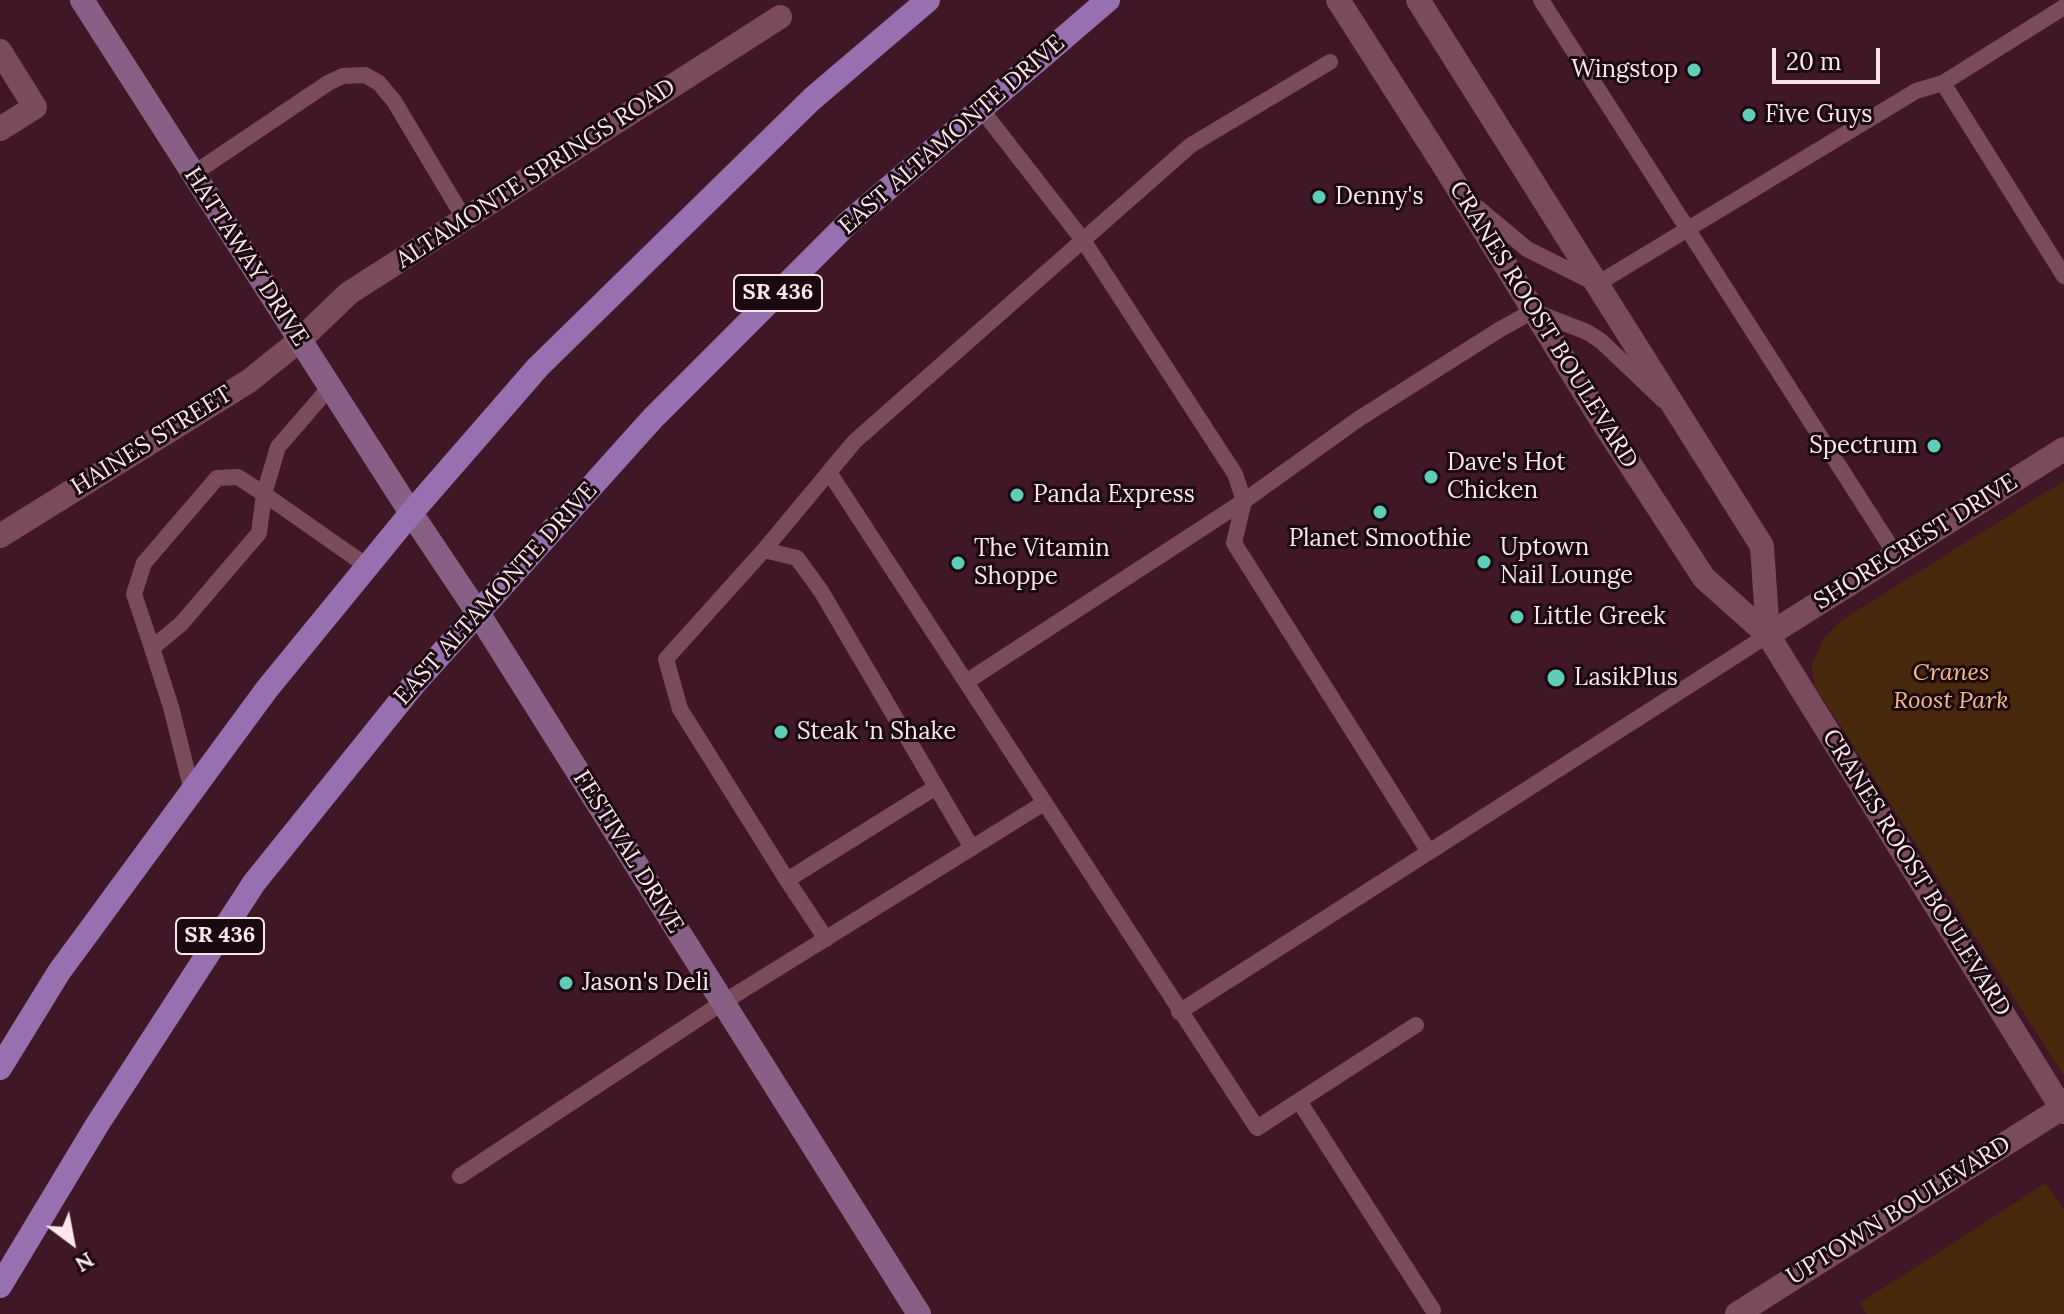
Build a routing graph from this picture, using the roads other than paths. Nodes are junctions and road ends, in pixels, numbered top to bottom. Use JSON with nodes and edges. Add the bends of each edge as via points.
{"nodes":[{"id":1,"x":82,"y":0,"type":"edge"},
{"id":2,"x":928,"y":0,"type":"edge"},
{"id":3,"x":1108,"y":0,"type":"edge"},
{"id":4,"x":1338,"y":0,"type":"edge"},
{"id":5,"x":1418,"y":0,"type":"edge"},
{"id":6,"x":1541,"y":0,"type":"edge"},
{"id":7,"x":2064,"y":7,"type":"edge"},
{"id":8,"x":780,"y":17,"type":"dead end"},
{"id":9,"x":0,"y":51,"type":"edge"},
{"id":10,"x":1330,"y":62,"type":"dead end"},
{"id":11,"x":1943,"y":83,"type":"junction"},
{"id":12,"x":981,"y":109,"type":"junction"},
{"id":13,"x":0,"y":129,"type":"edge"},
{"id":14,"x":193,"y":174,"type":"junction"},
{"id":15,"x":1462,"y":194,"type":"junction"},
{"id":16,"x":465,"y":220,"type":"junction"},
{"id":17,"x":1688,"y":228,"type":"junction"},
{"id":18,"x":1083,"y":240,"type":"junction"},
{"id":19,"x":2064,"y":276,"type":"edge"},
{"id":20,"x":1597,"y":284,"type":"junction"},
{"id":21,"x":1533,"y":311,"type":"junction"},
{"id":22,"x":300,"y":340,"type":"junction"},
{"id":23,"x":330,"y":387,"type":"junction"},
{"id":24,"x":1681,"y":418,"type":"junction"},
{"id":25,"x":2064,"y":449,"type":"edge"},
{"id":26,"x":829,"y":472,"type":"junction"},
{"id":27,"x":264,"y":494,"type":"junction"},
{"id":28,"x":1244,"y":501,"type":"junction"},
{"id":29,"x":411,"y":513,"type":"junction"},
{"id":30,"x":0,"y":536,"type":"edge"},
{"id":31,"x":764,"y":550,"type":"junction"},
{"id":32,"x":1896,"y":555,"type":"junction"},
{"id":33,"x":367,"y":566,"type":"junction"},
{"id":34,"x":478,"y":613,"type":"junction"},
{"id":35,"x":1768,"y":635,"type":"junction"},
{"id":36,"x":152,"y":648,"type":"junction"},
{"id":37,"x":966,"y":682,"type":"junction"},
{"id":38,"x":936,"y":787,"type":"junction"},
{"id":39,"x":192,"y":791,"type":"junction"},
{"id":40,"x":1044,"y":803,"type":"junction"},
{"id":41,"x":972,"y":848,"type":"junction"},
{"id":42,"x":1429,"y":852,"type":"junction"},
{"id":43,"x":787,"y":880,"type":"junction"},
{"id":44,"x":826,"y":939,"type":"junction"},
{"id":45,"x":722,"y":1003,"type":"junction"},
{"id":46,"x":1179,"y":1012,"type":"junction"},
{"id":47,"x":1416,"y":1025,"type":"dead end"},
{"id":48,"x":0,"y":1068,"type":"edge"},
{"id":49,"x":1299,"y":1101,"type":"junction"},
{"id":50,"x":2063,"y":1110,"type":"edge"},
{"id":51,"x":460,"y":1176,"type":"dead end"},
{"id":52,"x":0,"y":1286,"type":"edge"},
{"id":53,"x":1433,"y":1310,"type":"dead end"},
{"id":54,"x":919,"y":1314,"type":"edge"},
{"id":55,"x":1737,"y":1314,"type":"edge"}],
"edges":[{"from":1,"to":14,"type":"street","name":"HATTAWAY DRIVE"},
{"from":2,"to":29,"type":"main road","via":[[812,99],[538,367]]},
{"from":3,"to":12,"type":"main road","name":"EAST ALTAMONTE DRIVE","number":"SR 436"},
{"from":4,"to":15,"type":"street","name":"CRANES ROOST BOULEVARD"},
{"from":5,"to":20,"type":"street","name":"CRANES ROOST BOULEVARD"},
{"from":6,"to":17,"type":"lane"},
{"from":7,"to":11,"type":"lane"},
{"from":8,"to":16,"type":"street","name":"ALTAMONTE SPRINGS ROAD"},
{"from":9,"to":13,"type":"street","via":[[35,107]]},
{"from":10,"to":18,"type":"lane","via":[[1191,145]]},
{"from":11,"to":17,"type":"lane","via":[[1916,91]]},
{"from":11,"to":19,"type":"lane"},
{"from":12,"to":18,"type":"lane"},
{"from":12,"to":34,"type":"main road","name":"EAST ALTAMONTE DRIVE","number":"SR 436","via":[[849,222],[675,396]]},
{"from":14,"to":16,"type":"lane","via":[[328,83],[365,75],[394,101]]},
{"from":14,"to":22,"type":"street","name":"HATTAWAY DRIVE"},
{"from":15,"to":20,"type":"lane","via":[[1527,249]]},
{"from":15,"to":21,"type":"street","name":"CRANES ROOST BOULEVARD"},
{"from":16,"to":22,"type":"street","name":"ALTAMONTE SPRINGS ROAD","via":[[342,298]]},
{"from":17,"to":20,"type":"lane"},
{"from":17,"to":32,"type":"lane"},
{"from":18,"to":26,"type":"lane","via":[[855,441]]},
{"from":18,"to":28,"type":"lane","via":[[1235,474]]},
{"from":20,"to":24,"type":"street","name":"CRANES ROOST BOULEVARD"},
{"from":21,"to":24,"type":"lane","via":[[1601,341]]},
{"from":21,"to":28,"type":"lane","via":[[1360,418]]},
{"from":21,"to":35,"type":"street","name":"CRANES ROOST BOULEVARD","via":[[1704,578]]},
{"from":22,"to":23,"type":"street","name":"HATTAWAY DRIVE"},
{"from":22,"to":30,"type":"street","name":"HAINES STREET","via":[[249,381]]},
{"from":23,"to":27,"type":"lane","via":[[278,447]]},
{"from":23,"to":29,"type":"street","name":"HATTAWAY DRIVE"},
{"from":24,"to":35,"type":"street","name":"CRANES ROOST BOULEVARD","via":[[1762,546]]},
{"from":25,"to":32,"type":"street","name":"SHORECREST DRIVE"},
{"from":26,"to":31,"type":"lane"},
{"from":26,"to":37,"type":"lane"},
{"from":27,"to":33,"type":"lane"},
{"from":27,"to":36,"type":"lane","via":[[259,533],[181,624]]},
{"from":27,"to":36,"type":"lane","via":[[238,477],[217,478],[144,563],[134,594]]},
{"from":28,"to":37,"type":"lane"},
{"from":28,"to":42,"type":"lane","via":[[1234,543]]},
{"from":29,"to":33,"type":"main road"},
{"from":29,"to":34,"type":"street","name":"FESTIVAL DRIVE"},
{"from":31,"to":38,"type":"lane","via":[[797,558],[821,591]]},
{"from":31,"to":43,"type":"lane","via":[[666,659],[680,709]]},
{"from":32,"to":35,"type":"street","name":"SHORECREST DRIVE"},
{"from":33,"to":39,"type":"main road"},
{"from":34,"to":45,"type":"street","name":"FESTIVAL DRIVE"},
{"from":34,"to":52,"type":"main road","name":"EAST ALTAMONTE DRIVE","number":"SR 436","via":[[254,883]]},
{"from":35,"to":42,"type":"lane"},
{"from":35,"to":50,"type":"street","name":"CRANES ROOST BOULEVARD"},
{"from":36,"to":39,"type":"lane"},
{"from":37,"to":40,"type":"lane"},
{"from":38,"to":41,"type":"lane"},
{"from":38,"to":43,"type":"lane"},
{"from":39,"to":48,"type":"main road","via":[[59,972]]},
{"from":40,"to":41,"type":"lane"},
{"from":40,"to":46,"type":"lane"},
{"from":41,"to":44,"type":"lane"},
{"from":42,"to":46,"type":"lane"},
{"from":43,"to":44,"type":"lane"},
{"from":44,"to":45,"type":"lane"},
{"from":45,"to":51,"type":"lane"},
{"from":45,"to":54,"type":"street","name":"FESTIVAL DRIVE"},
{"from":46,"to":49,"type":"lane","via":[[1257,1128]]},
{"from":47,"to":49,"type":"lane"},
{"from":49,"to":53,"type":"lane"},
{"from":50,"to":55,"type":"street","name":"UPTOWN BOULEVARD"}]}
